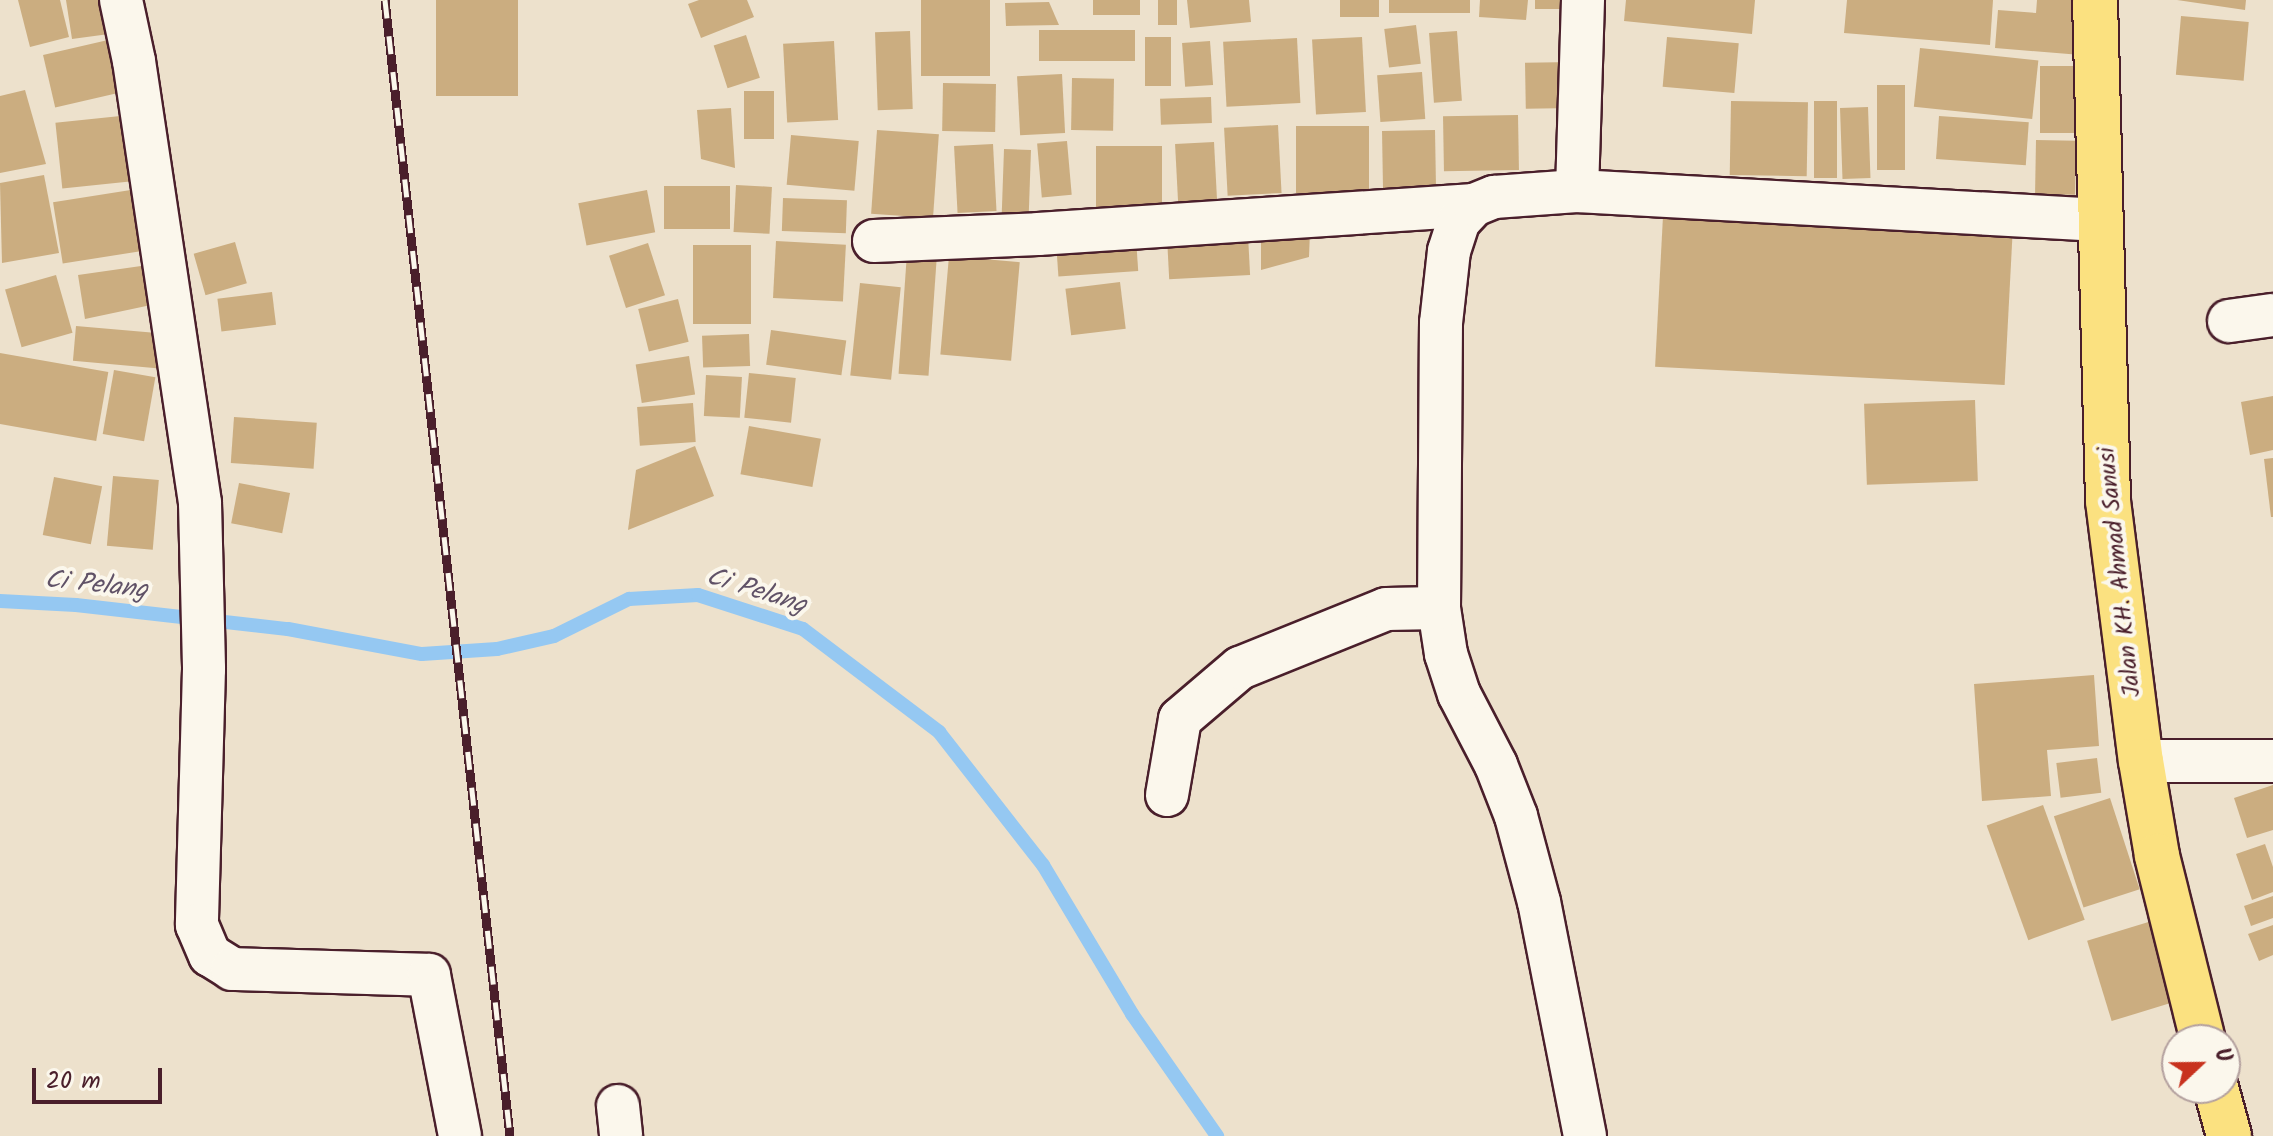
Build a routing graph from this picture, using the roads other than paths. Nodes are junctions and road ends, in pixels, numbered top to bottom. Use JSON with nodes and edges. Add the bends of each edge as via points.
{"nodes":[{"id":1,"x":121,"y":0,"type":"edge"},
{"id":2,"x":1583,"y":0,"type":"edge"},
{"id":3,"x":2095,"y":0,"type":"edge"},
{"id":4,"x":1577,"y":191,"type":"junction"},
{"id":5,"x":1474,"y":205,"type":"junction"},
{"id":6,"x":2100,"y":220,"type":"junction"},
{"id":7,"x":874,"y":241,"type":"dead end"},
{"id":8,"x":2273,"y":315,"type":"edge"},
{"id":9,"x":2229,"y":321,"type":"dead end"},
{"id":10,"x":1439,"y":608,"type":"junction"},
{"id":11,"x":2141,"y":761,"type":"junction"},
{"id":12,"x":2273,"y":761,"type":"edge"},
{"id":13,"x":1167,"y":795,"type":"dead end"},
{"id":14,"x":2199,"y":1024,"type":"edge"},
{"id":15,"x":2220,"y":1104,"type":"edge"},
{"id":16,"x":460,"y":1136,"type":"edge"},
{"id":17,"x":1585,"y":1136,"type":"edge"},
{"id":18,"x":2229,"y":1136,"type":"edge"}],
"edges":[{"from":1,"to":16,"type":"street","via":[[200,503],[204,669],[197,925],[203,943],[232,969],[429,975]]},
{"from":2,"to":4,"type":"street"},
{"from":3,"to":6,"type":"highway","name":"Jalan KH. Ahmad Sanusi"},
{"from":4,"to":5,"type":"street","via":[[1520,193]]},
{"from":4,"to":6,"type":"street"},
{"from":5,"to":7,"type":"street"},
{"from":5,"to":10,"type":"street","via":[[1459,221],[1449,251],[1441,323]]},
{"from":6,"to":11,"type":"highway","name":"Jalan KH. Ahmad Sanusi","via":[[2108,501]]},
{"from":8,"to":9,"type":"street"},
{"from":10,"to":13,"type":"street","via":[[1386,609],[1240,668],[1180,719]]},
{"from":10,"to":17,"type":"street","via":[[1459,694],[1516,816],[1539,902]]},
{"from":11,"to":12,"type":"street"},
{"from":11,"to":14,"type":"highway","name":"Jalan KH. Ahmad Sanusi","via":[[2157,856]]},
{"from":15,"to":18,"type":"highway"}]}
